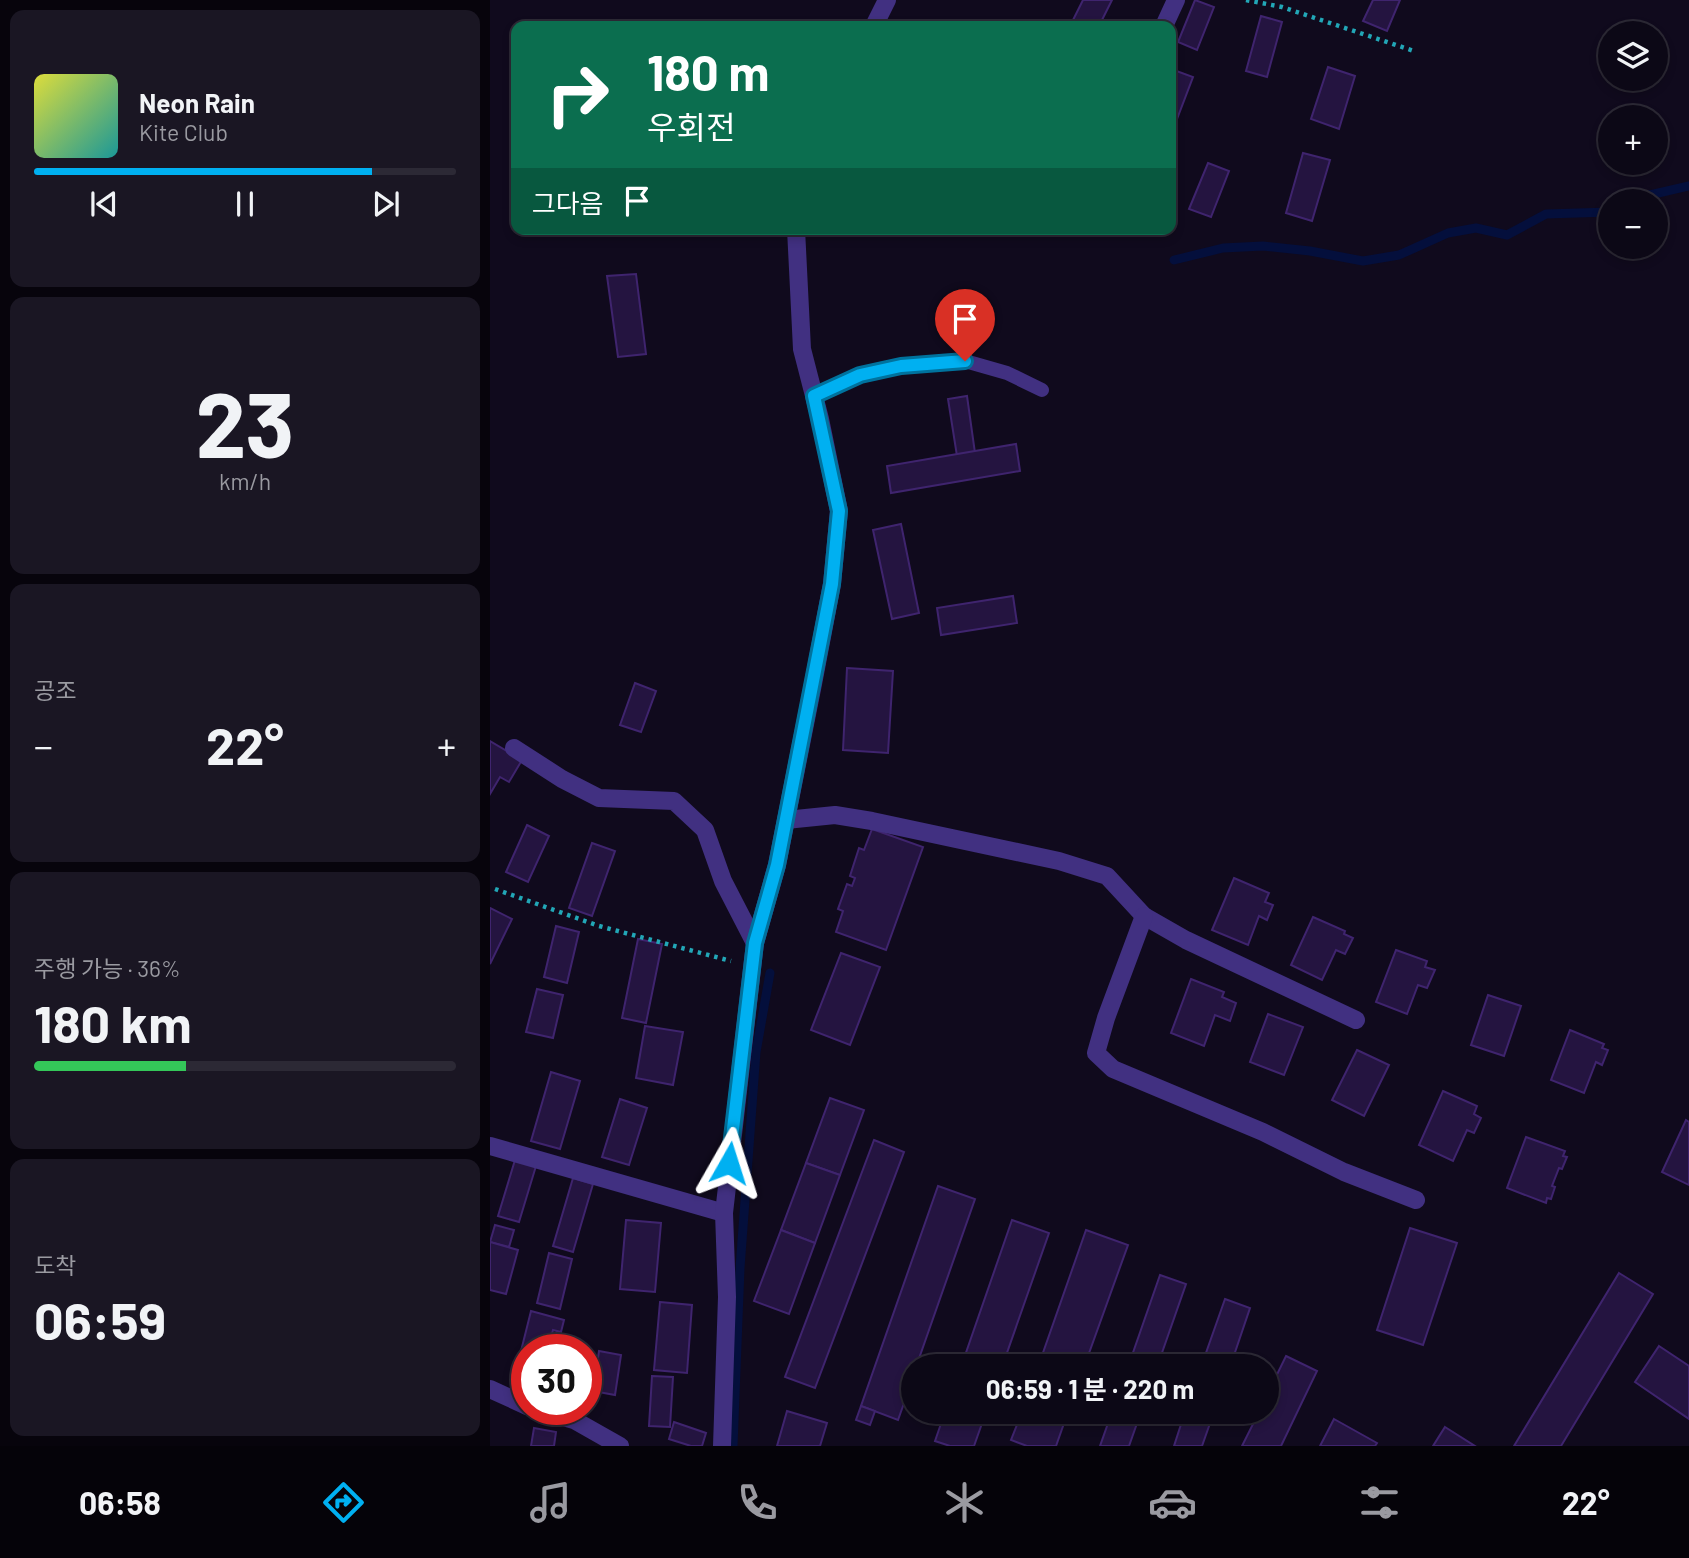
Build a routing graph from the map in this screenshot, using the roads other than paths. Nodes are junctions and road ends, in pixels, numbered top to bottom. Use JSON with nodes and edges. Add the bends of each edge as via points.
{"nodes":[{"id":1,"x":887,"y":0,"type":"edge"},
{"id":2,"x":1176,"y":0,"type":"edge"},
{"id":3,"x":876,"y":21,"type":"edge"},
{"id":4,"x":1166,"y":21,"type":"edge"},
{"id":5,"x":796,"y":235,"type":"edge"},
{"id":6,"x":1042,"y":390,"type":"dead end"},
{"id":7,"x":814,"y":396,"type":"junction"},
{"id":8,"x":514,"y":748,"type":"dead end"},
{"id":9,"x":786,"y":820,"type":"junction"},
{"id":10,"x":1144,"y":916,"type":"junction"},
{"id":11,"x":755,"y":943,"type":"junction"},
{"id":12,"x":1356,"y":1020,"type":"dead end"},
{"id":13,"x":490,"y":1146,"type":"edge"},
{"id":14,"x":1416,"y":1200,"type":"dead end"},
{"id":15,"x":724,"y":1213,"type":"junction"},
{"id":16,"x":490,"y":1389,"type":"edge"},
{"id":17,"x":511,"y":1399,"type":"edge"},
{"id":18,"x":582,"y":1425,"type":"edge"},
{"id":19,"x":621,"y":1446,"type":"edge"},
{"id":20,"x":722,"y":1446,"type":"edge"}],
"edges":[{"from":1,"to":3,"type":"street"},
{"from":2,"to":4,"type":"street"},
{"from":5,"to":7,"type":"street","via":[[802,349]]},
{"from":6,"to":7,"type":"lane","via":[[1007,373],[965,361],[901,366],[860,375]]},
{"from":7,"to":9,"type":"street","via":[[839,511],[832,584]]},
{"from":8,"to":11,"type":"street","via":[[599,798],[674,801],[705,830],[723,881]]},
{"from":9,"to":10,"type":"street","via":[[835,815],[1059,861],[1107,876]]},
{"from":9,"to":11,"type":"street"},
{"from":10,"to":12,"type":"street"},
{"from":10,"to":14,"type":"street","via":[[1096,1052],[1113,1069]]},
{"from":11,"to":15,"type":"street"},
{"from":13,"to":15,"type":"street"},
{"from":15,"to":20,"type":"street","via":[[727,1297]]},
{"from":16,"to":17,"type":"street"},
{"from":18,"to":19,"type":"street"}]}
